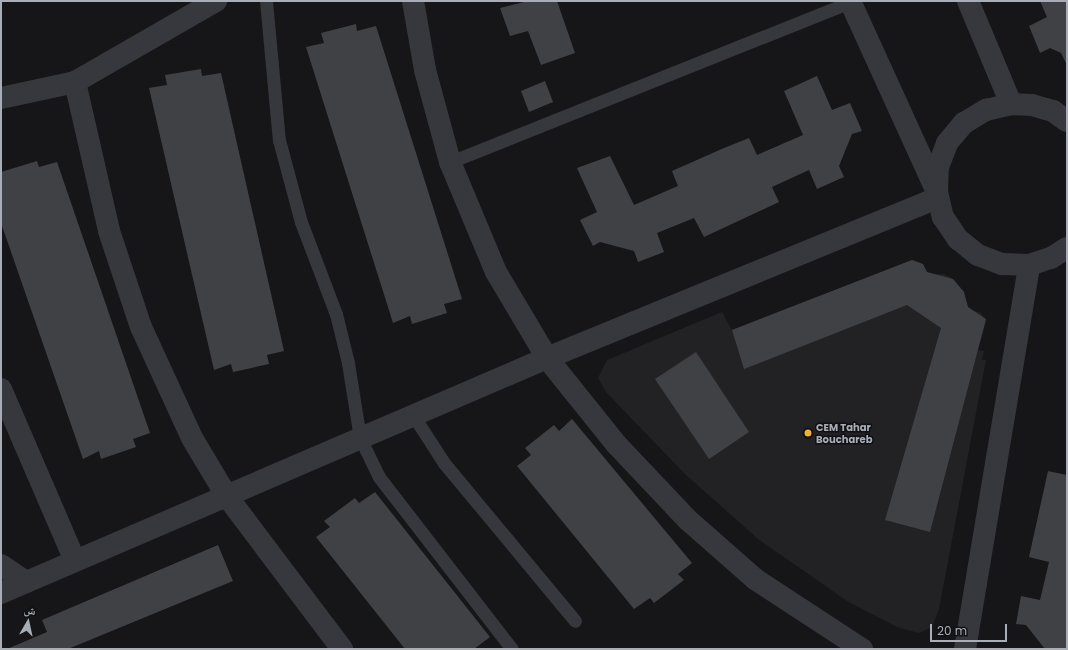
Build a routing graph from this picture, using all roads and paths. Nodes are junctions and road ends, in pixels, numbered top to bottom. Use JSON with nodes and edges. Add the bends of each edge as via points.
{"nodes":[{"id":1,"x":216,"y":1,"type":"edge"},
{"id":2,"x":266,"y":1,"type":"edge"},
{"id":3,"x":413,"y":1,"type":"edge"},
{"id":4,"x":968,"y":1,"type":"edge"},
{"id":5,"x":850,"y":2,"type":"edge"},
{"id":6,"x":75,"y":82,"type":"junction"},
{"id":7,"x":1,"y":98,"type":"edge"},
{"id":8,"x":1011,"y":104,"type":"junction"},
{"id":9,"x":1067,"y":121,"type":"edge"},
{"id":10,"x":450,"y":162,"type":"junction"},
{"id":11,"x":937,"y":195,"type":"junction"},
{"id":12,"x":1062,"y":256,"type":"edge"},
{"id":13,"x":1028,"y":265,"type":"junction"},
{"id":14,"x":547,"y":358,"type":"junction"},
{"id":15,"x":1,"y":389,"type":"edge"},
{"id":16,"x":413,"y":415,"type":"junction"},
{"id":17,"x":360,"y":438,"type":"junction"},
{"id":18,"x":226,"y":495,"type":"junction"},
{"id":19,"x":75,"y":561,"type":"junction"},
{"id":20,"x":1,"y":565,"type":"edge"},
{"id":21,"x":26,"y":582,"type":"junction"},
{"id":22,"x":1,"y":593,"type":"edge"},
{"id":23,"x":575,"y":621,"type":"dead end"},
{"id":24,"x":342,"y":649,"type":"edge"},
{"id":25,"x":512,"y":649,"type":"edge"},
{"id":26,"x":862,"y":649,"type":"edge"},
{"id":27,"x":965,"y":649,"type":"edge"}],
"edges":[{"from":1,"to":6,"type":"street"},
{"from":2,"to":17,"type":"lane","via":[[279,140],[301,222],[336,314],[348,362]]},
{"from":3,"to":10,"type":"street","via":[[425,70]]},
{"from":4,"to":8,"type":"street"},
{"from":5,"to":10,"type":"lane"},
{"from":5,"to":11,"type":"street"},
{"from":6,"to":7,"type":"street"},
{"from":6,"to":18,"type":"street","via":[[109,231],[141,327],[192,438]]},
{"from":8,"to":9,"type":"street","via":[[1032,105],[1052,111]]},
{"from":8,"to":11,"type":"street","via":[[980,113],[964,123],[947,143],[938,167]]},
{"from":10,"to":14,"type":"street","via":[[496,272]]},
{"from":11,"to":13,"type":"street","via":[[943,217],[958,239],[978,255],[1002,264]]},
{"from":11,"to":14,"type":"street"},
{"from":12,"to":13,"type":"street"},
{"from":13,"to":27,"type":"street"},
{"from":14,"to":16,"type":"street"},
{"from":14,"to":26,"type":"street","via":[[617,445],[688,520],[755,579]]},
{"from":15,"to":19,"type":"street"},
{"from":16,"to":17,"type":"street"},
{"from":16,"to":23,"type":"lane","via":[[444,463]]},
{"from":17,"to":18,"type":"street"},
{"from":17,"to":25,"type":"lane","via":[[379,477]]},
{"from":18,"to":19,"type":"street"},
{"from":18,"to":24,"type":"street"},
{"from":19,"to":21,"type":"street"},
{"from":20,"to":21,"type":"street"},
{"from":21,"to":22,"type":"street"}]}
